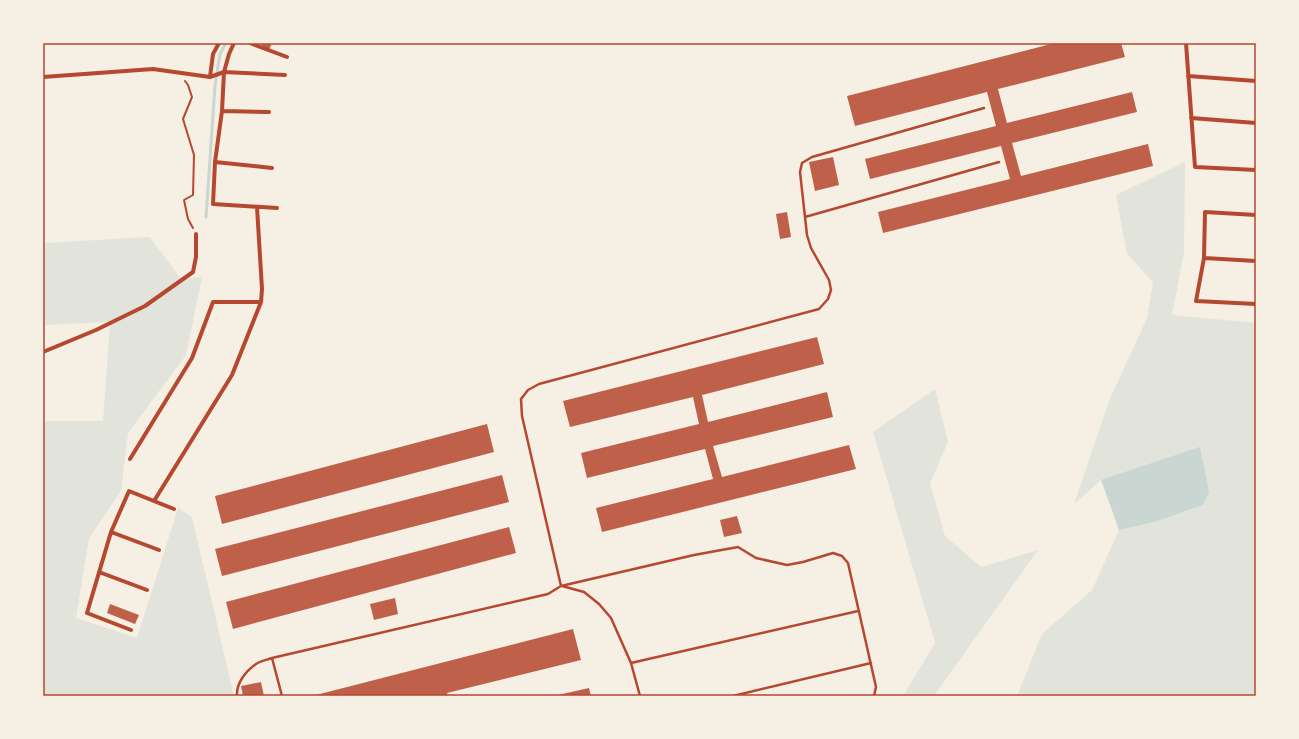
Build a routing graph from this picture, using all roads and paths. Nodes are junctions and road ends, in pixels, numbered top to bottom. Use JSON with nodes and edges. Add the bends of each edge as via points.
{"nodes":[{"id":1,"x":219,"y":43,"type":"edge"},
{"id":2,"x":234,"y":43,"type":"edge"},
{"id":3,"x":250,"y":43,"type":"edge"},
{"id":4,"x":1186,"y":43,"type":"edge"},
{"id":5,"x":287,"y":57,"type":"dead end"},
{"id":6,"x":224,"y":72,"type":"junction"},
{"id":7,"x":179,"y":73,"type":"junction"},
{"id":8,"x":285,"y":75,"type":"dead end"},
{"id":9,"x":210,"y":76,"type":"junction"},
{"id":10,"x":1188,"y":76,"type":"junction"},
{"id":11,"x":43,"y":77,"type":"edge"},
{"id":12,"x":1256,"y":81,"type":"edge"},
{"id":13,"x":984,"y":108,"type":"dead end"},
{"id":14,"x":222,"y":111,"type":"junction"},
{"id":15,"x":269,"y":112,"type":"dead end"},
{"id":16,"x":1191,"y":118,"type":"junction"},
{"id":17,"x":1256,"y":123,"type":"edge"},
{"id":18,"x":215,"y":162,"type":"junction"},
{"id":19,"x":999,"y":162,"type":"dead end"},
{"id":20,"x":272,"y":168,"type":"dead end"},
{"id":21,"x":1256,"y":170,"type":"edge"},
{"id":22,"x":256,"y":207,"type":"junction"},
{"id":23,"x":277,"y":208,"type":"dead end"},
{"id":24,"x":1256,"y":215,"type":"edge"},
{"id":25,"x":805,"y":217,"type":"junction"},
{"id":26,"x":196,"y":234,"type":"joint"},
{"id":27,"x":1204,"y":258,"type":"junction"},
{"id":28,"x":1256,"y":261,"type":"edge"},
{"id":29,"x":261,"y":302,"type":"junction"},
{"id":30,"x":1256,"y":304,"type":"edge"},
{"id":31,"x":43,"y":352,"type":"edge"},
{"id":32,"x":130,"y":459,"type":"dead end"},
{"id":33,"x":154,"y":501,"type":"junction"},
{"id":34,"x":174,"y":509,"type":"dead end"},
{"id":35,"x":111,"y":532,"type":"junction"},
{"id":36,"x":159,"y":550,"type":"dead end"},
{"id":37,"x":99,"y":572,"type":"junction"},
{"id":38,"x":561,"y":586,"type":"junction"},
{"id":39,"x":147,"y":590,"type":"dead end"},
{"id":40,"x":858,"y":611,"type":"junction"},
{"id":41,"x":131,"y":630,"type":"dead end"},
{"id":42,"x":272,"y":658,"type":"junction"},
{"id":43,"x":631,"y":663,"type":"junction"},
{"id":44,"x":871,"y":663,"type":"junction"},
{"id":45,"x":237,"y":696,"type":"edge"},
{"id":46,"x":282,"y":696,"type":"edge"},
{"id":47,"x":640,"y":696,"type":"edge"},
{"id":48,"x":733,"y":696,"type":"edge"},
{"id":49,"x":874,"y":696,"type":"edge"}],
"edges":[{"from":1,"to":9,"type":"street","via":[[213,54]]},
{"from":2,"to":6,"type":"street"},
{"from":3,"to":5,"type":"street"},
{"from":4,"to":10,"type":"street"},
{"from":6,"to":8,"type":"street"},
{"from":6,"to":9,"type":"street"},
{"from":6,"to":14,"type":"street"},
{"from":7,"to":9,"type":"street"},
{"from":7,"to":11,"type":"street","via":[[153,69]]},
{"from":7,"to":26,"type":"path","via":[[188,85],[192,97],[183,119],[194,155],[193,195],[184,200],[188,219]]},
{"from":10,"to":12,"type":"street"},
{"from":10,"to":16,"type":"street"},
{"from":13,"to":25,"type":"lane","via":[[812,157],[802,163],[800,172]]},
{"from":14,"to":15,"type":"street"},
{"from":14,"to":18,"type":"street"},
{"from":16,"to":17,"type":"street"},
{"from":16,"to":21,"type":"street","via":[[1195,166]]},
{"from":18,"to":20,"type":"street"},
{"from":18,"to":22,"type":"street","via":[[213,204]]},
{"from":19,"to":25,"type":"lane"},
{"from":22,"to":23,"type":"street"},
{"from":22,"to":29,"type":"street"},
{"from":24,"to":27,"type":"street","via":[[1206,212]]},
{"from":25,"to":38,"type":"lane","via":[[811,248],[829,280],[831,290],[828,299],[819,309],[539,384],[528,390],[521,399],[522,416]]},
{"from":26,"to":31,"type":"street","via":[[193,272],[145,306]]},
{"from":27,"to":28,"type":"street"},
{"from":27,"to":30,"type":"street","via":[[1196,301]]},
{"from":29,"to":32,"type":"street","via":[[213,302],[192,358]]},
{"from":29,"to":33,"type":"street","via":[[232,375]]},
{"from":33,"to":34,"type":"street"},
{"from":33,"to":35,"type":"street","via":[[128,491]]},
{"from":35,"to":36,"type":"street"},
{"from":35,"to":37,"type":"street"},
{"from":37,"to":39,"type":"street"},
{"from":37,"to":41,"type":"street","via":[[87,613]]},
{"from":38,"to":40,"type":"lane","via":[[738,547],[756,558],[787,565],[833,553],[842,556],[848,563]]},
{"from":38,"to":42,"type":"lane","via":[[548,594]]},
{"from":38,"to":43,"type":"lane","via":[[584,592],[599,604],[611,618]]},
{"from":40,"to":43,"type":"lane"},
{"from":40,"to":44,"type":"lane"},
{"from":42,"to":45,"type":"lane","via":[[257,663],[240,680]]},
{"from":42,"to":46,"type":"lane"},
{"from":43,"to":47,"type":"lane"},
{"from":44,"to":48,"type":"lane"},
{"from":44,"to":49,"type":"lane","via":[[876,687]]}]}
